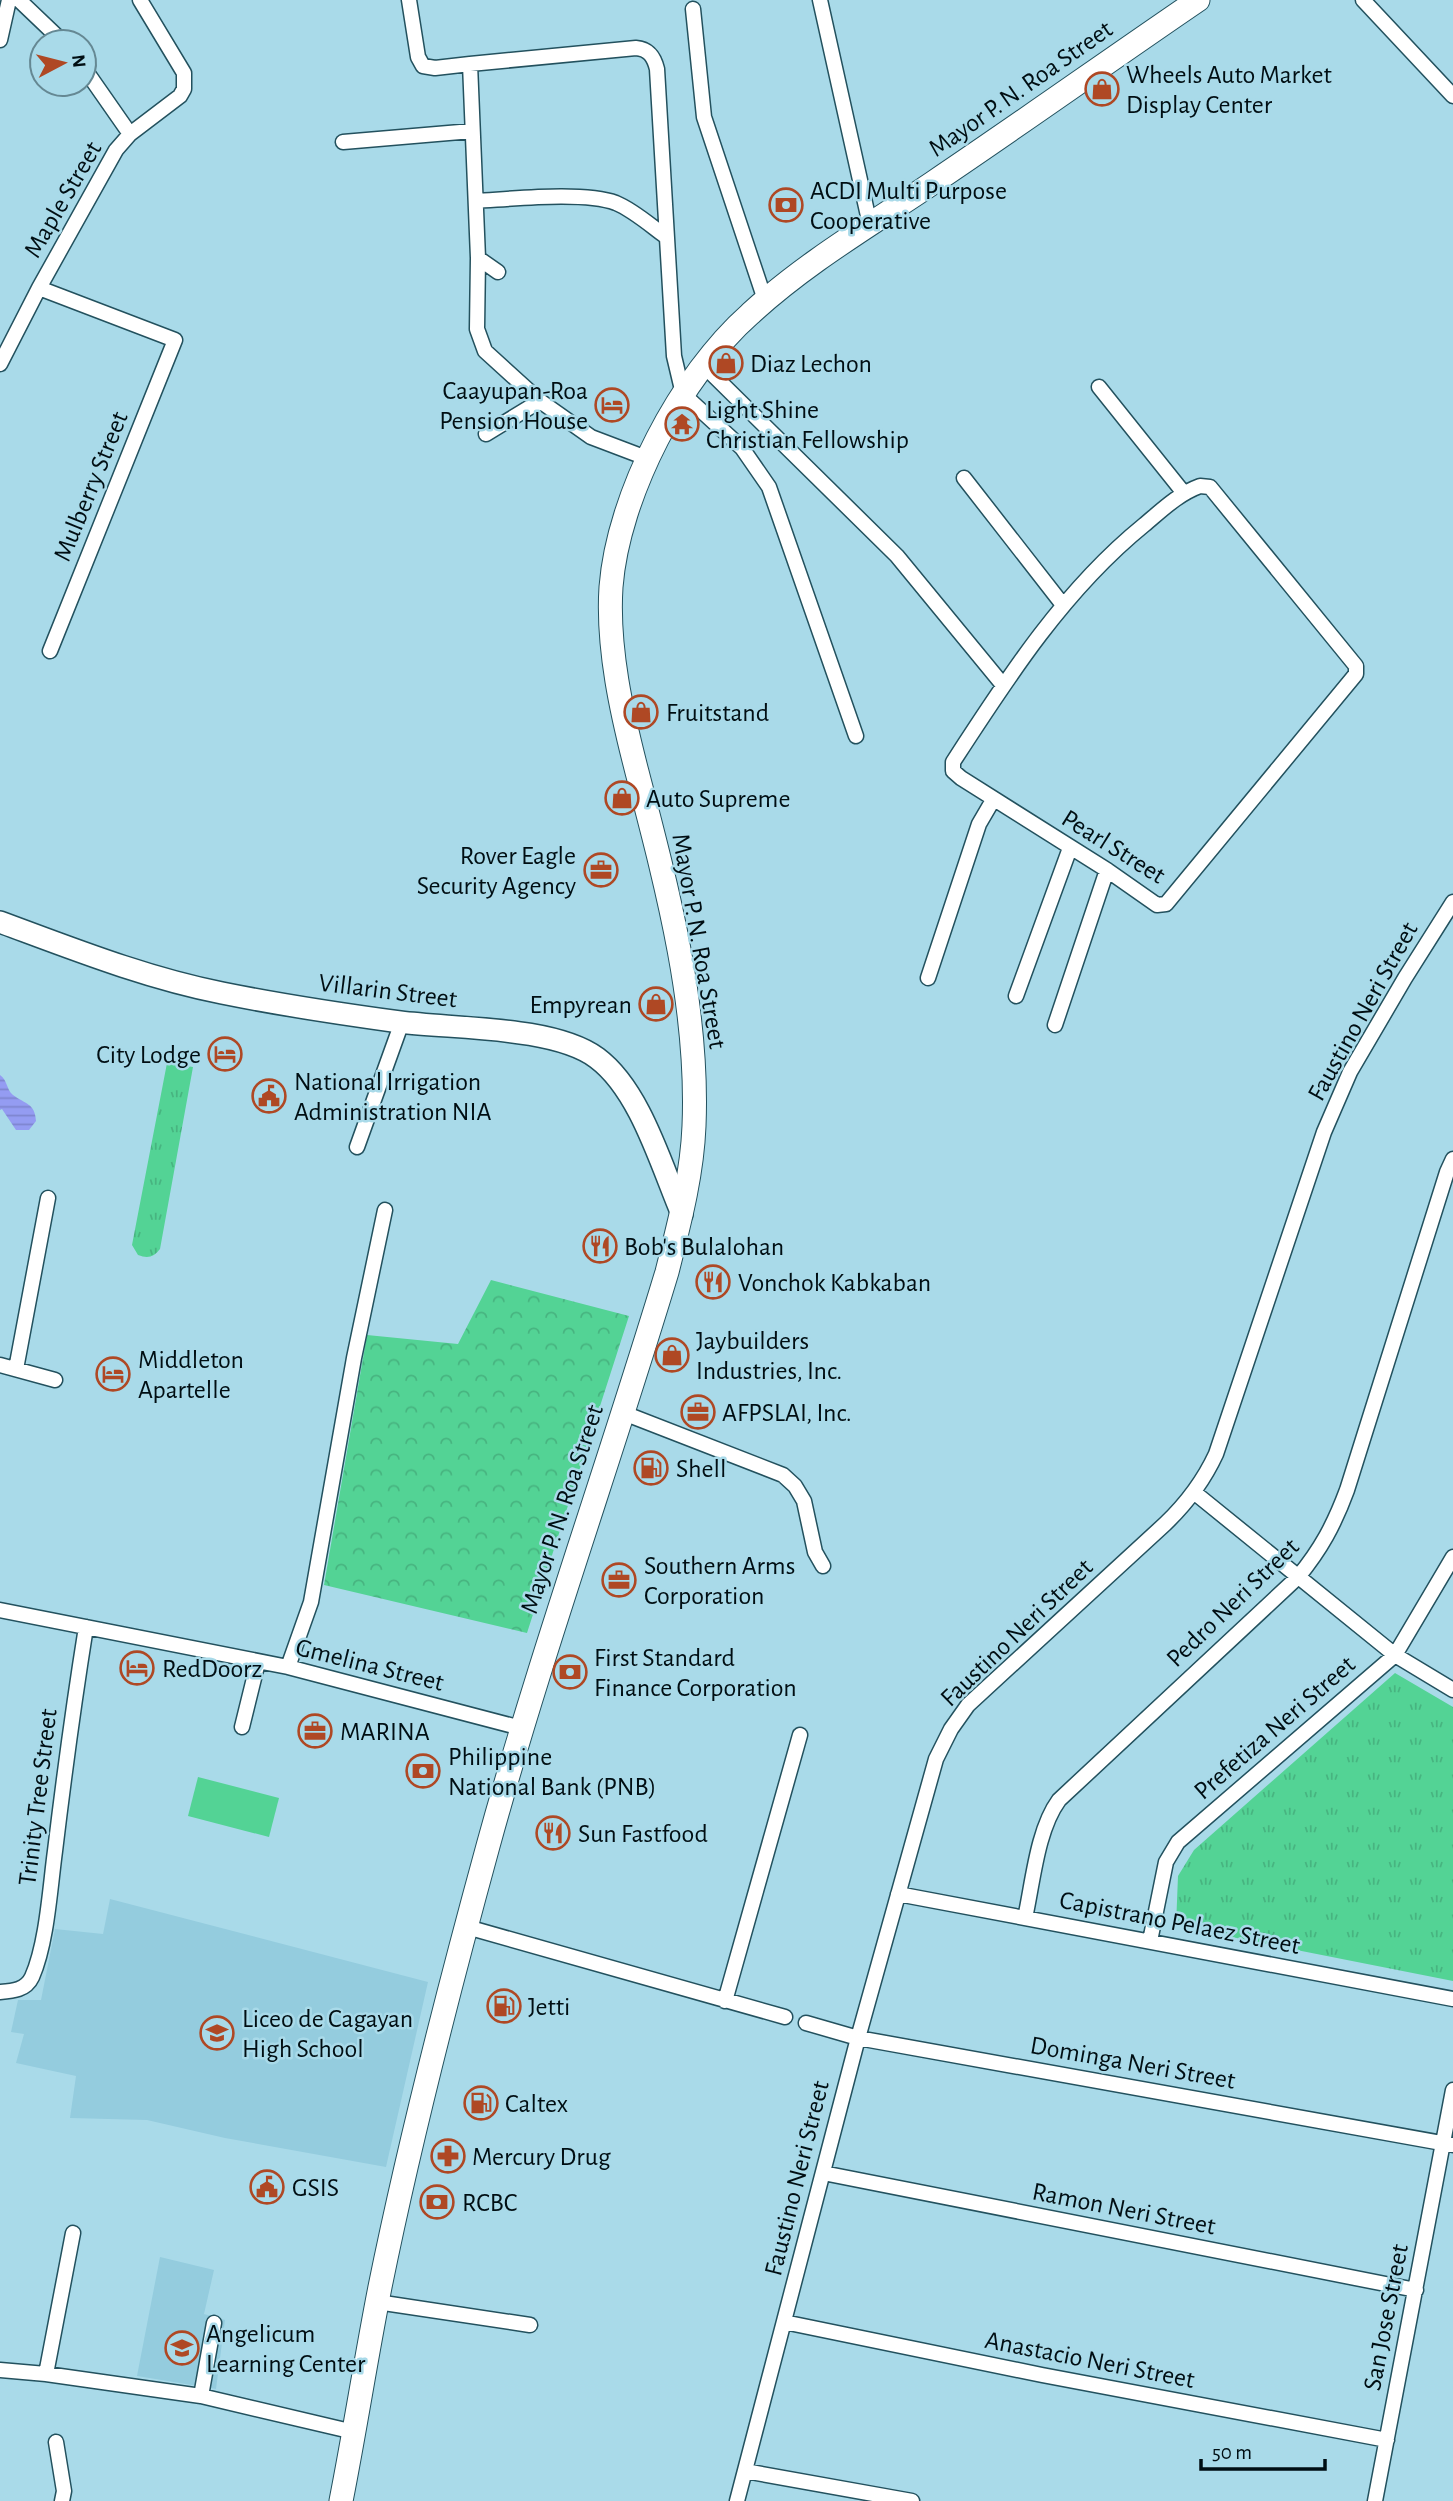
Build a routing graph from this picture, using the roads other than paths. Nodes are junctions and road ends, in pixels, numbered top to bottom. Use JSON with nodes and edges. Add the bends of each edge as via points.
{"nodes":[{"id":1,"x":9,"y":0,"type":"edge"},
{"id":2,"x":19,"y":0,"type":"edge"},
{"id":3,"x":140,"y":0,"type":"edge"},
{"id":4,"x":409,"y":0,"type":"edge"},
{"id":5,"x":820,"y":0,"type":"edge"},
{"id":6,"x":1198,"y":0,"type":"edge"},
{"id":7,"x":1363,"y":0,"type":"edge"},
{"id":8,"x":693,"y":9,"type":"dead end"},
{"id":9,"x":48,"y":28,"type":"edge"},
{"id":10,"x":0,"y":40,"type":"edge"},
{"id":11,"x":470,"y":64,"type":"junction"},
{"id":12,"x":98,"y":88,"type":"edge"},
{"id":13,"x":1453,"y":96,"type":"edge"},
{"id":14,"x":472,"y":131,"type":"junction"},
{"id":15,"x":130,"y":134,"type":"junction"},
{"id":16,"x":343,"y":142,"type":"dead end"},
{"id":17,"x":476,"y":201,"type":"junction"},
{"id":18,"x":870,"y":225,"type":"junction"},
{"id":19,"x":665,"y":236,"type":"junction"},
{"id":20,"x":478,"y":258,"type":"junction"},
{"id":21,"x":498,"y":272,"type":"dead end"},
{"id":22,"x":39,"y":288,"type":"junction"},
{"id":23,"x":765,"y":300,"type":"junction"},
{"id":24,"x":0,"y":364,"type":"edge"},
{"id":25,"x":703,"y":365,"type":"junction"},
{"id":26,"x":1100,"y":387,"type":"dead end"},
{"id":27,"x":683,"y":394,"type":"junction"},
{"id":28,"x":540,"y":401,"type":"junction"},
{"id":29,"x":486,"y":435,"type":"dead end"},
{"id":30,"x":649,"y":460,"type":"junction"},
{"id":31,"x":964,"y":478,"type":"dead end"},
{"id":32,"x":1183,"y":492,"type":"junction"},
{"id":33,"x":1063,"y":605,"type":"junction"},
{"id":34,"x":50,"y":651,"type":"dead end"},
{"id":35,"x":1003,"y":685,"type":"junction"},
{"id":36,"x":856,"y":736,"type":"dead end"},
{"id":37,"x":993,"y":800,"type":"junction"},
{"id":38,"x":1070,"y":848,"type":"junction"},
{"id":39,"x":1107,"y":870,"type":"junction"},
{"id":40,"x":1453,"y":902,"type":"edge"},
{"id":41,"x":1448,"y":920,"type":"edge"},
{"id":42,"x":0,"y":922,"type":"edge"},
{"id":43,"x":928,"y":978,"type":"dead end"},
{"id":44,"x":1016,"y":996,"type":"dead end"},
{"id":45,"x":402,"y":1022,"type":"junction"},
{"id":46,"x":1055,"y":1025,"type":"dead end"},
{"id":47,"x":357,"y":1147,"type":"dead end"},
{"id":48,"x":1453,"y":1159,"type":"edge"},
{"id":49,"x":48,"y":1198,"type":"dead end"},
{"id":50,"x":385,"y":1210,"type":"dead end"},
{"id":51,"x":682,"y":1214,"type":"junction"},
{"id":52,"x":0,"y":1365,"type":"edge"},
{"id":53,"x":16,"y":1369,"type":"junction"},
{"id":54,"x":55,"y":1380,"type":"dead end"},
{"id":55,"x":621,"y":1412,"type":"junction"},
{"id":56,"x":1195,"y":1493,"type":"junction"},
{"id":57,"x":1453,"y":1557,"type":"edge"},
{"id":58,"x":823,"y":1566,"type":"dead end"},
{"id":59,"x":1298,"y":1577,"type":"junction"},
{"id":60,"x":0,"y":1610,"type":"edge"},
{"id":61,"x":86,"y":1627,"type":"junction"},
{"id":62,"x":1395,"y":1655,"type":"junction"},
{"id":63,"x":258,"y":1662,"type":"junction"},
{"id":64,"x":288,"y":1667,"type":"junction"},
{"id":65,"x":1453,"y":1690,"type":"edge"},
{"id":66,"x":242,"y":1727,"type":"dead end"},
{"id":67,"x":522,"y":1728,"type":"junction"},
{"id":68,"x":800,"y":1735,"type":"dead end"},
{"id":69,"x":898,"y":1894,"type":"junction"},
{"id":70,"x":1025,"y":1918,"type":"junction"},
{"id":71,"x":467,"y":1927,"type":"junction"},
{"id":72,"x":1150,"y":1941,"type":"junction"},
{"id":73,"x":1,"y":1997,"type":"edge"},
{"id":74,"x":1453,"y":1998,"type":"edge"},
{"id":75,"x":725,"y":2001,"type":"junction"},
{"id":76,"x":785,"y":2017,"type":"dead end"},
{"id":77,"x":806,"y":2023,"type":"dead end"},
{"id":78,"x":858,"y":2038,"type":"junction"},
{"id":79,"x":1453,"y":2090,"type":"edge"},
{"id":80,"x":1448,"y":2144,"type":"edge"},
{"id":81,"x":823,"y":2173,"type":"junction"},
{"id":82,"x":73,"y":2234,"type":"dead end"},
{"id":83,"x":1416,"y":2290,"type":"junction"},
{"id":84,"x":377,"y":2302,"type":"junction"},
{"id":85,"x":784,"y":2322,"type":"junction"},
{"id":86,"x":214,"y":2323,"type":"dead end"},
{"id":87,"x":530,"y":2325,"type":"dead end"},
{"id":88,"x":0,"y":2370,"type":"edge"},
{"id":89,"x":46,"y":2374,"type":"junction"},
{"id":90,"x":201,"y":2396,"type":"junction"},
{"id":91,"x":354,"y":2432,"type":"junction"},
{"id":92,"x":1387,"y":2440,"type":"junction"},
{"id":93,"x":56,"y":2442,"type":"dead end"},
{"id":94,"x":745,"y":2471,"type":"junction"},
{"id":95,"x":62,"y":2501,"type":"edge"},
{"id":96,"x":341,"y":2501,"type":"edge"},
{"id":97,"x":737,"y":2501,"type":"edge"},
{"id":98,"x":912,"y":2501,"type":"edge"},
{"id":99,"x":1374,"y":2501,"type":"edge"}],
"edges":[{"from":1,"to":10,"type":"street"},
{"from":2,"to":9,"type":"street"},
{"from":3,"to":15,"type":"street","name":"Maple Street","via":[[185,80],[180,96]]},
{"from":4,"to":11,"type":"street","via":[[423,66]]},
{"from":5,"to":18,"type":"street"},
{"from":6,"to":18,"type":"main road","name":"Mayor P. N. Roa Street"},
{"from":7,"to":13,"type":"street"},
{"from":8,"to":23,"type":"street","via":[[702,109]]},
{"from":11,"to":14,"type":"street"},
{"from":11,"to":19,"type":"street","via":[[636,48],[652,55],[657,69]]},
{"from":12,"to":15,"type":"street"},
{"from":14,"to":16,"type":"street"},
{"from":14,"to":17,"type":"street"},
{"from":15,"to":22,"type":"street","name":"Maple Street","via":[[116,150]]},
{"from":17,"to":19,"type":"street","via":[[605,200]]},
{"from":17,"to":20,"type":"street"},
{"from":18,"to":23,"type":"main road","name":"Mayor P. N. Roa Street"},
{"from":19,"to":27,"type":"street","via":[[674,356]]},
{"from":20,"to":21,"type":"street"},
{"from":20,"to":28,"type":"street","via":[[477,329],[485,351]]},
{"from":22,"to":24,"type":"street","name":"Maple Street"},
{"from":22,"to":34,"type":"street","name":"Mulberry Street","via":[[174,340]]},
{"from":23,"to":25,"type":"main road","name":"Mayor P. N. Roa Street"},
{"from":25,"to":27,"type":"main road","name":"Mayor P. N. Roa Street"},
{"from":25,"to":35,"type":"street","via":[[897,556]]},
{"from":26,"to":32,"type":"street"},
{"from":27,"to":30,"type":"main road","name":"Mayor P. N. Roa Street"},
{"from":27,"to":36,"type":"street","via":[[742,448],[769,487]]},
{"from":28,"to":29,"type":"street"},
{"from":28,"to":30,"type":"street","via":[[591,437]]},
{"from":30,"to":51,"type":"main road","name":"Mayor P. N. Roa Street","via":[[619,536],[611,624],[628,729],[670,905],[691,1035],[694,1127]]},
{"from":31,"to":33,"type":"street"},
{"from":32,"to":33,"type":"street","name":"Pearl Street","via":[[1114,549]]},
{"from":32,"to":39,"type":"street","name":"Pearl Street","via":[[1200,485],[1210,487],[1356,666],[1356,674],[1166,904],[1157,905]]},
{"from":33,"to":35,"type":"street","name":"Pearl Street"},
{"from":35,"to":37,"type":"street","name":"Pearl Street","via":[[953,762],[953,771]]},
{"from":37,"to":38,"type":"street","name":"Pearl Street"},
{"from":37,"to":43,"type":"street","via":[[979,824]]},
{"from":38,"to":39,"type":"street","name":"Pearl Street"},
{"from":38,"to":44,"type":"street"},
{"from":39,"to":46,"type":"street"},
{"from":40,"to":41,"type":"street","name":"Faustino Neri Street"},
{"from":41,"to":56,"type":"street","name":"Faustino Neri Street","via":[[1377,1025],[1334,1108],[1216,1454]]},
{"from":42,"to":45,"type":"main road","name":"Villarin Street","via":[[158,978],[221,993]]},
{"from":45,"to":47,"type":"street"},
{"from":45,"to":51,"type":"main road","name":"Villarin Street","via":[[541,1036],[585,1050],[609,1068],[627,1090]]},
{"from":48,"to":59,"type":"street","name":"Pedro Neri Street","via":[[1335,1523]]},
{"from":49,"to":53,"type":"street"},
{"from":50,"to":64,"type":"street","via":[[312,1602]]},
{"from":51,"to":55,"type":"main road","name":"Mayor P. N. Roa Street"},
{"from":52,"to":53,"type":"street"},
{"from":53,"to":54,"type":"street"},
{"from":55,"to":58,"type":"street","via":[[783,1475],[804,1502],[815,1552]]},
{"from":55,"to":67,"type":"main road","name":"Mayor P. N. Roa Street"},
{"from":56,"to":59,"type":"street"},
{"from":56,"to":69,"type":"street","name":"Faustino Neri Street","via":[[968,1705],[936,1759]]},
{"from":57,"to":62,"type":"street","name":"Prefetiza Neri Street"},
{"from":59,"to":62,"type":"street"},
{"from":59,"to":70,"type":"street","name":"Pedro Neri Street","via":[[1059,1800],[1049,1813]]},
{"from":60,"to":61,"type":"street","name":"Gmelina Street"},
{"from":61,"to":63,"type":"street","name":"Gmelina Street"},
{"from":61,"to":73,"type":"street","name":"Trinity Tree Street","via":[[40,1950],[31,1980]]},
{"from":62,"to":65,"type":"street"},
{"from":62,"to":72,"type":"street","name":"Prefetiza Neri Street","via":[[1178,1842],[1166,1862]]},
{"from":63,"to":64,"type":"street","name":"Gmelina Street"},
{"from":63,"to":66,"type":"street"},
{"from":64,"to":67,"type":"street","name":"Gmelina Street"},
{"from":67,"to":71,"type":"main road","name":"Mayor P. N. Roa Street"},
{"from":68,"to":75,"type":"street"},
{"from":69,"to":70,"type":"street","name":"Capistrano Pelaez Street"},
{"from":69,"to":78,"type":"street","name":"Faustino Neri Street"},
{"from":70,"to":72,"type":"street","name":"Capistrano Pelaez Street"},
{"from":71,"to":75,"type":"street"},
{"from":71,"to":84,"type":"main road","name":"Mayor P. N. Roa Street"},
{"from":72,"to":74,"type":"street","name":"Capistrano Pelaez Street"},
{"from":75,"to":76,"type":"street"},
{"from":77,"to":78,"type":"street","name":"Dominga Neri Street"},
{"from":78,"to":80,"type":"street","name":"Dominga Neri Street"},
{"from":78,"to":81,"type":"street","name":"Faustino Neri Street"},
{"from":79,"to":80,"type":"street","name":"San Jose Street"},
{"from":80,"to":83,"type":"street","name":"San Jose Street"},
{"from":81,"to":83,"type":"street","name":"Ramon Neri Street"},
{"from":81,"to":85,"type":"street","name":"Faustino Neri Street"},
{"from":82,"to":89,"type":"street"},
{"from":83,"to":92,"type":"street","name":"San Jose Street"},
{"from":84,"to":87,"type":"street"},
{"from":84,"to":91,"type":"main road","name":"Mayor P. N. Roa Street"},
{"from":85,"to":92,"type":"street","name":"Anastacio Neri Street"},
{"from":85,"to":94,"type":"street","name":"Faustino Neri Street"},
{"from":86,"to":90,"type":"street"},
{"from":88,"to":89,"type":"street"},
{"from":89,"to":90,"type":"street"},
{"from":90,"to":91,"type":"street"},
{"from":91,"to":96,"type":"main road","name":"Mayor P. N. Roa Street"},
{"from":92,"to":99,"type":"street","name":"San Jose Street"},
{"from":93,"to":95,"type":"street"},
{"from":94,"to":97,"type":"street","name":"Faustino Neri Street"},
{"from":94,"to":98,"type":"street"}]}
